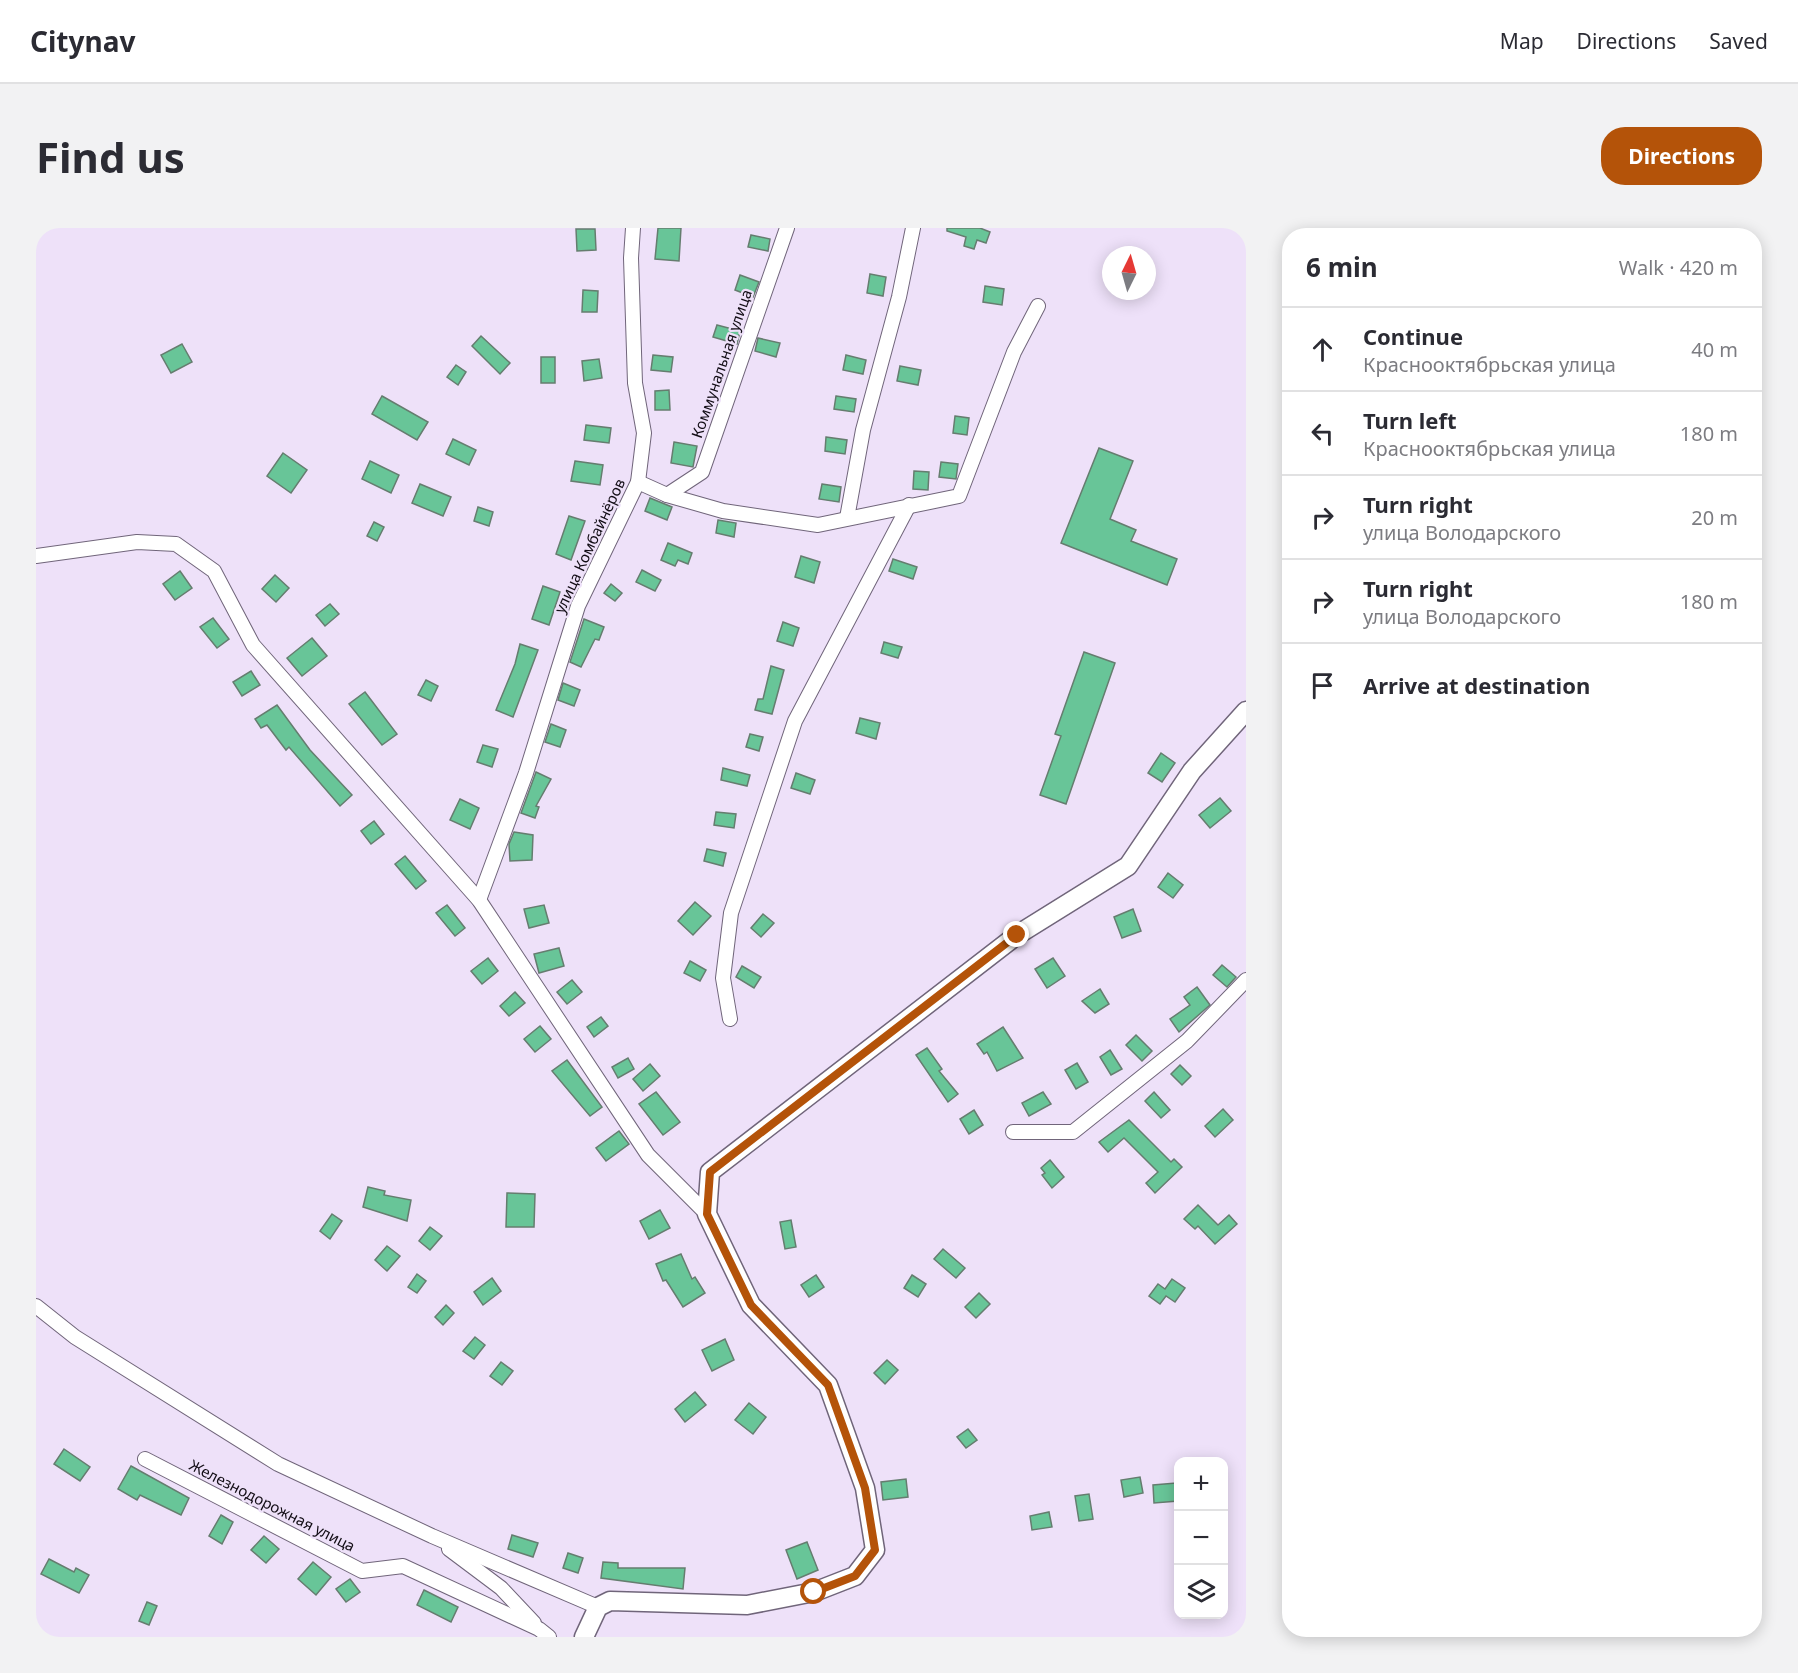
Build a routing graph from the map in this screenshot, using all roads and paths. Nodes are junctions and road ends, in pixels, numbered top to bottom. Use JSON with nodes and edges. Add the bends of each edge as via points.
{"nodes":[{"id":1,"x":633,"y":228,"type":"edge"},
{"id":2,"x":787,"y":228,"type":"edge"},
{"id":3,"x":913,"y":228,"type":"edge"},
{"id":4,"x":1038,"y":306,"type":"dead end"},
{"id":5,"x":638,"y":482,"type":"junction"},
{"id":6,"x":667,"y":495,"type":"junction"},
{"id":7,"x":909,"y":505,"type":"junction"},
{"id":8,"x":847,"y":518,"type":"junction"},
{"id":9,"x":36,"y":556,"type":"edge"},
{"id":10,"x":1246,"y":711,"type":"edge"},
{"id":11,"x":478,"y":900,"type":"junction"},
{"id":12,"x":1246,"y":980,"type":"edge"},
{"id":13,"x":730,"y":1019,"type":"dead end"},
{"id":14,"x":1013,"y":1132,"type":"dead end"},
{"id":15,"x":707,"y":1214,"type":"junction"},
{"id":16,"x":36,"y":1306,"type":"edge"},
{"id":17,"x":145,"y":1459,"type":"dead end"},
{"id":18,"x":432,"y":1536,"type":"junction"},
{"id":19,"x":598,"y":1607,"type":"junction"},
{"id":20,"x":544,"y":1633,"type":"edge"},
{"id":21,"x":584,"y":1637,"type":"edge"}],
"edges":[{"from":1,"to":5,"type":"street","name":"улица Комбайнёров","via":[[635,383],[644,433]]},
{"from":2,"to":6,"type":"street","name":"Коммунальная улица","via":[[702,472]]},
{"from":3,"to":8,"type":"street","via":[[899,297],[862,430]]},
{"from":4,"to":7,"type":"street","via":[[1014,352],[959,496]]},
{"from":5,"to":6,"type":"street"},
{"from":5,"to":11,"type":"street","name":"улица Комбайнёров","via":[[578,606],[526,773]]},
{"from":6,"to":8,"type":"street","via":[[723,511],[818,525]]},
{"from":7,"to":8,"type":"street"},
{"from":7,"to":13,"type":"street","via":[[795,721],[731,913],[723,978]]},
{"from":9,"to":11,"type":"street","via":[[137,542],[176,544],[214,571],[253,645]]},
{"from":10,"to":15,"type":"street","via":[[1192,771],[1128,866],[1017,935],[710,1172]]},
{"from":11,"to":15,"type":"street","via":[[648,1155]]},
{"from":12,"to":14,"type":"street","via":[[1187,1041],[1073,1132]]},
{"from":15,"to":19,"type":"street","via":[[751,1305],[828,1385],[865,1488],[875,1550],[855,1576],[814,1592],[747,1605],[610,1601]]},
{"from":16,"to":18,"type":"street","via":[[75,1337],[278,1464]]},
{"from":17,"to":20,"type":"street","name":"Железнодорожная улица","via":[[362,1571],[403,1566]]},
{"from":18,"to":19,"type":"street"},
{"from":18,"to":20,"type":"street","via":[[501,1588]]},
{"from":19,"to":21,"type":"street"}]}
